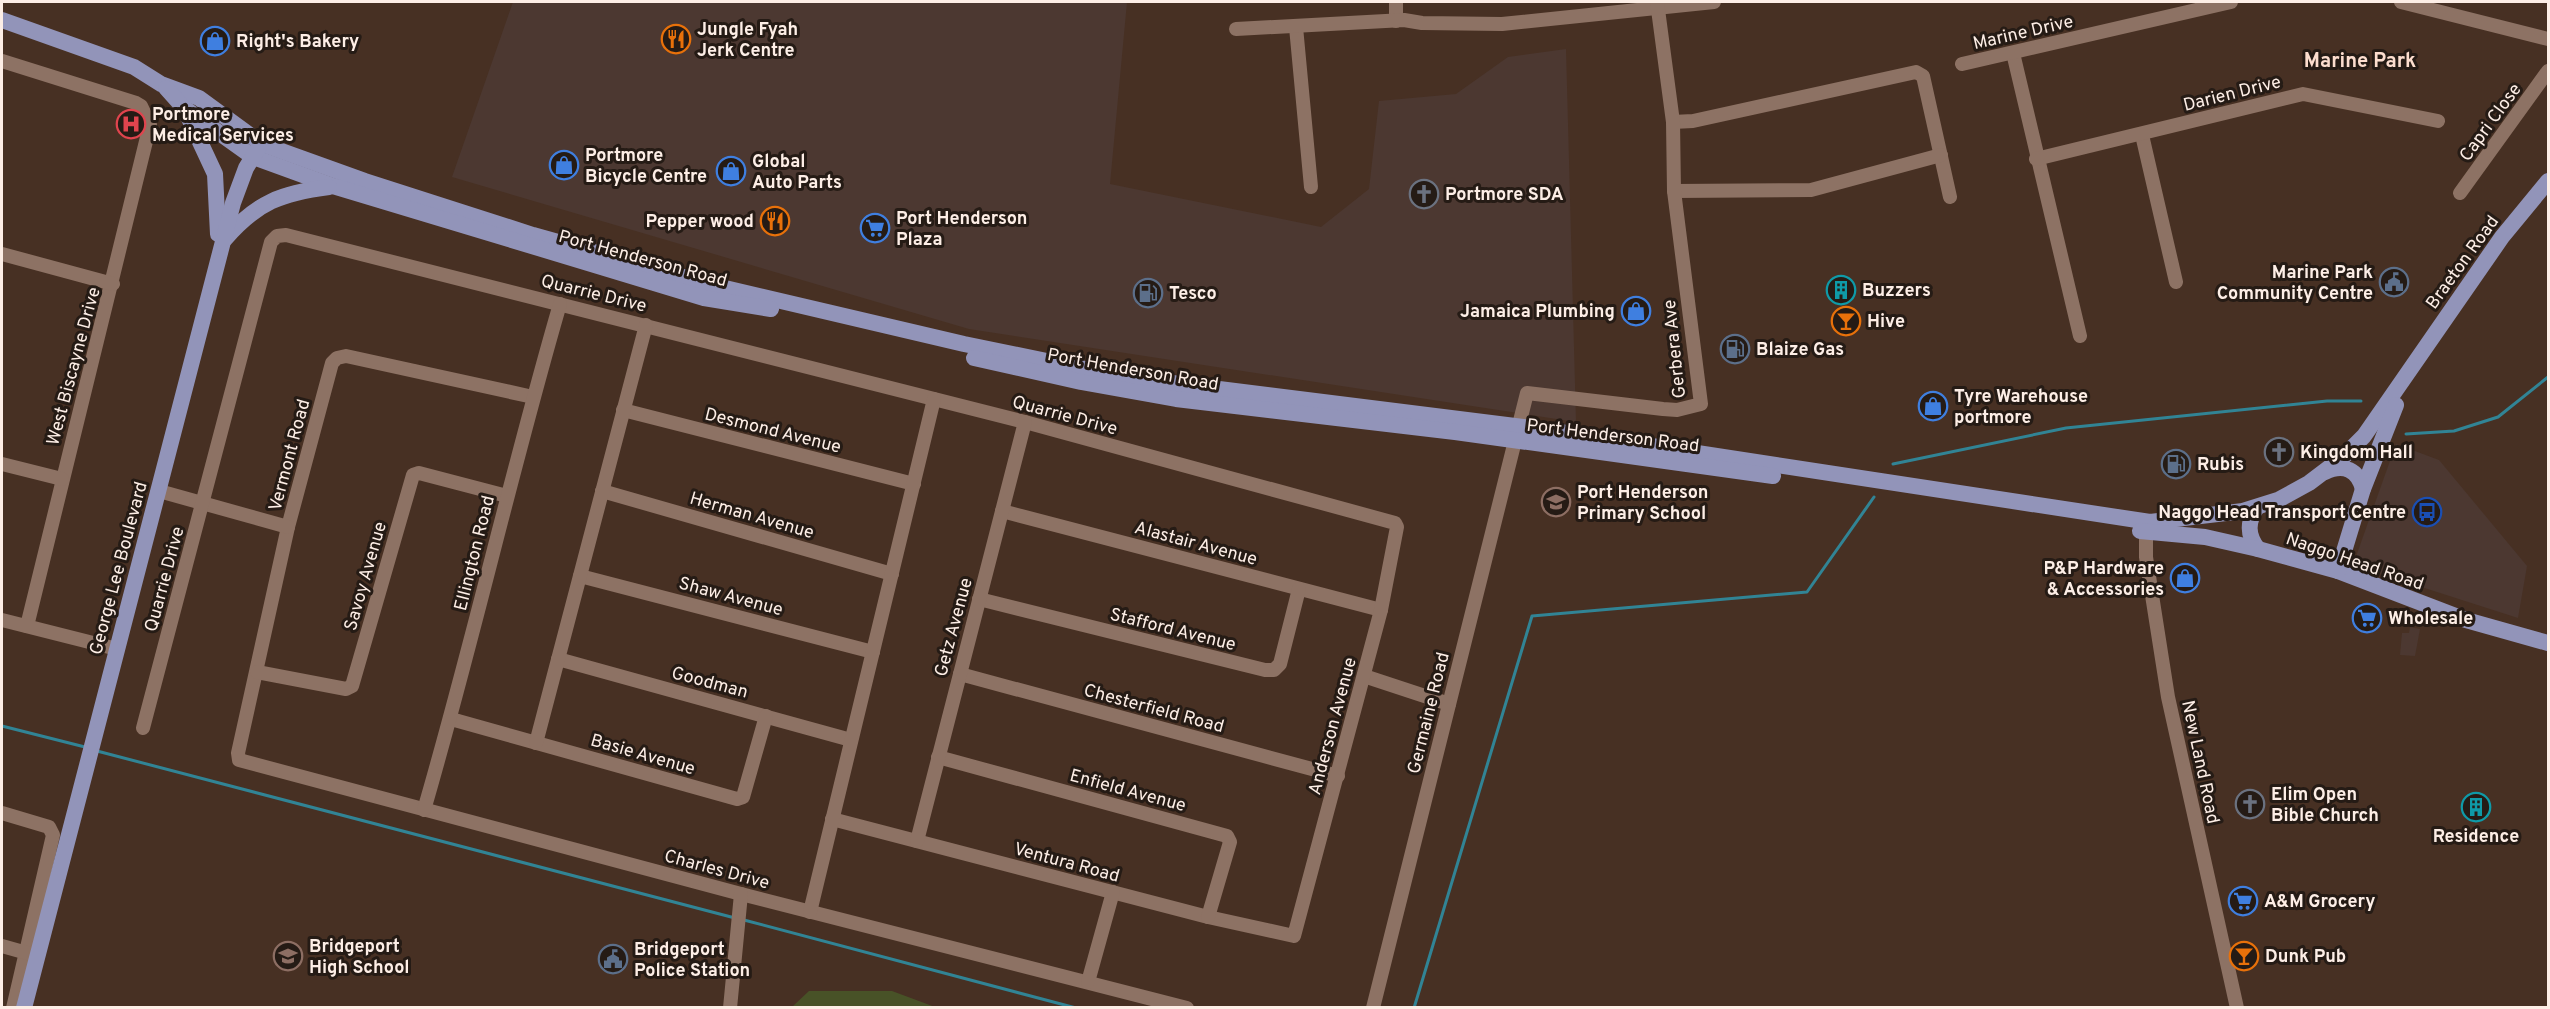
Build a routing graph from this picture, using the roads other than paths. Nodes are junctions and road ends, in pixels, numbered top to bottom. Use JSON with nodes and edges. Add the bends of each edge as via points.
{"nodes":[{"id":1,"x":1396,"y":2,"type":"edge"},
{"id":2,"x":1714,"y":2,"type":"edge"},
{"id":3,"x":2231,"y":2,"type":"edge"},
{"id":4,"x":2400,"y":2,"type":"edge"},
{"id":5,"x":1658,"y":5,"type":"edge"},
{"id":6,"x":2,"y":20,"type":"edge"},
{"id":7,"x":1396,"y":21,"type":"junction"},
{"id":8,"x":1296,"y":27,"type":"junction"},
{"id":9,"x":1236,"y":29,"type":"dead end"},
{"id":10,"x":2548,"y":39,"type":"edge"},
{"id":11,"x":2013,"y":53,"type":"junction"},
{"id":12,"x":2,"y":62,"type":"edge"},
{"id":13,"x":1962,"y":64,"type":"dead end"},
{"id":14,"x":2548,"y":71,"type":"edge"},
{"id":15,"x":161,"y":84,"type":"junction"},
{"id":16,"x":183,"y":107,"type":"junction"},
{"id":17,"x":2438,"y":121,"type":"dead end"},
{"id":18,"x":1673,"y":122,"type":"junction"},
{"id":19,"x":2142,"y":135,"type":"junction"},
{"id":20,"x":257,"y":150,"type":"junction"},
{"id":21,"x":1941,"y":155,"type":"junction"},
{"id":22,"x":2036,"y":159,"type":"junction"},
{"id":23,"x":2548,"y":181,"type":"edge"},
{"id":24,"x":333,"y":186,"type":"junction"},
{"id":25,"x":1311,"y":187,"type":"dead end"},
{"id":26,"x":1674,"y":191,"type":"junction"},
{"id":27,"x":2460,"y":193,"type":"dead end"},
{"id":28,"x":1950,"y":196,"type":"dead end"},
{"id":29,"x":220,"y":249,"type":"junction"},
{"id":30,"x":2,"y":254,"type":"edge"},
{"id":31,"x":2176,"y":282,"type":"dead end"},
{"id":32,"x":113,"y":284,"type":"junction"},
{"id":33,"x":560,"y":304,"type":"junction"},
{"id":34,"x":646,"y":325,"type":"junction"},
{"id":35,"x":2080,"y":336,"type":"dead end"},
{"id":36,"x":2412,"y":370,"type":"junction"},
{"id":37,"x":533,"y":397,"type":"junction"},
{"id":38,"x":934,"y":399,"type":"junction"},
{"id":39,"x":623,"y":410,"type":"junction"},
{"id":40,"x":1025,"y":422,"type":"junction"},
{"id":41,"x":1518,"y":434,"type":"junction"},
{"id":42,"x":2,"y":464,"type":"edge"},
{"id":43,"x":2322,"y":474,"type":"junction"},
{"id":44,"x":62,"y":479,"type":"junction"},
{"id":45,"x":914,"y":484,"type":"junction"},
{"id":46,"x":2363,"y":489,"type":"junction"},
{"id":47,"x":159,"y":491,"type":"junction"},
{"id":48,"x":602,"y":491,"type":"junction"},
{"id":49,"x":507,"y":496,"type":"junction"},
{"id":50,"x":204,"y":503,"type":"junction"},
{"id":51,"x":2257,"y":507,"type":"junction"},
{"id":52,"x":1002,"y":512,"type":"junction"},
{"id":53,"x":1395,"y":523,"type":"joint"},
{"id":54,"x":288,"y":527,"type":"junction"},
{"id":55,"x":2145,"y":527,"type":"junction"},
{"id":56,"x":2258,"y":549,"type":"junction"},
{"id":57,"x":2338,"y":571,"type":"junction"},
{"id":58,"x":892,"y":574,"type":"junction"},
{"id":59,"x":580,"y":576,"type":"junction"},
{"id":60,"x":1299,"y":589,"type":"junction"},
{"id":61,"x":979,"y":599,"type":"junction"},
{"id":62,"x":1381,"y":610,"type":"junction"},
{"id":63,"x":2,"y":620,"type":"edge"},
{"id":64,"x":27,"y":626,"type":"junction"},
{"id":65,"x":2548,"y":643,"type":"edge"},
{"id":66,"x":117,"y":649,"type":"junction"},
{"id":67,"x":873,"y":652,"type":"junction"},
{"id":68,"x":558,"y":659,"type":"junction"},
{"id":69,"x":257,"y":672,"type":"junction"},
{"id":70,"x":960,"y":674,"type":"junction"},
{"id":71,"x":1364,"y":676,"type":"junction"},
{"id":72,"x":1449,"y":704,"type":"junction"},
{"id":73,"x":766,"y":716,"type":"junction"},
{"id":74,"x":451,"y":719,"type":"junction"},
{"id":75,"x":143,"y":728,"type":"dead end"},
{"id":76,"x":851,"y":740,"type":"junction"},
{"id":77,"x":536,"y":743,"type":"junction"},
{"id":78,"x":938,"y":757,"type":"junction"},
{"id":79,"x":239,"y":760,"type":"joint"},
{"id":80,"x":1338,"y":776,"type":"junction"},
{"id":81,"x":424,"y":810,"type":"junction"},
{"id":82,"x":2,"y":813,"type":"edge"},
{"id":83,"x":832,"y":819,"type":"junction"},
{"id":84,"x":917,"y":841,"type":"junction"},
{"id":85,"x":1113,"y":892,"type":"junction"},
{"id":86,"x":741,"y":894,"type":"junction"},
{"id":87,"x":810,"y":912,"type":"junction"},
{"id":88,"x":1208,"y":917,"type":"junction"},
{"id":89,"x":1294,"y":936,"type":"joint"},
{"id":90,"x":2,"y":946,"type":"edge"},
{"id":91,"x":32,"y":954,"type":"junction"},
{"id":92,"x":1088,"y":982,"type":"junction"},
{"id":93,"x":13,"y":1008,"type":"edge"},
{"id":94,"x":24,"y":1008,"type":"edge"},
{"id":95,"x":730,"y":1008,"type":"edge"},
{"id":96,"x":1187,"y":1008,"type":"edge"},
{"id":97,"x":1373,"y":1008,"type":"edge"},
{"id":98,"x":2237,"y":1008,"type":"edge"}],
"edges":[{"from":1,"to":7,"type":"street"},
{"from":2,"to":5,"type":"street"},
{"from":3,"to":11,"type":"street","name":"Marine Drive"},
{"from":4,"to":10,"type":"street"},
{"from":5,"to":7,"type":"street","via":[[1502,24]]},
{"from":5,"to":18,"type":"street","name":"Gerbera Ave"},
{"from":6,"to":15,"type":"main road","name":"Port Henderson Road","via":[[134,67]]},
{"from":7,"to":8,"type":"street"},
{"from":8,"to":9,"type":"street"},
{"from":8,"to":25,"type":"street"},
{"from":11,"to":13,"type":"street","name":"Marine Drive"},
{"from":11,"to":22,"type":"street"},
{"from":12,"to":32,"type":"street","name":"West Biscayne Drive","via":[[136,103],[147,116],[150,135]]},
{"from":14,"to":27,"type":"street","name":"Capri Close"},
{"from":15,"to":16,"type":"main road","name":"Port Henderson Road"},
{"from":15,"to":20,"type":"main road","name":"Port Henderson Road","via":[[199,98]]},
{"from":16,"to":20,"type":"main road","name":"Port Henderson Road"},
{"from":16,"to":29,"type":"main road","via":[[215,174]]},
{"from":17,"to":19,"type":"street","name":"Darien Drive","via":[[2303,94]]},
{"from":18,"to":21,"type":"street","via":[[1693,121],[1916,72],[1920,73]]},
{"from":18,"to":26,"type":"street","name":"Gerbera Ave"},
{"from":19,"to":22,"type":"street","name":"Darien Drive"},
{"from":19,"to":31,"type":"street"},
{"from":20,"to":24,"type":"main road","name":"Port Henderson Road"},
{"from":20,"to":29,"type":"main road","name":"George Lee Boulevard","via":[[233,203]]},
{"from":20,"to":41,"type":"main road","name":"Port Henderson Road","via":[[708,284],[964,344],[1179,384]]},
{"from":21,"to":26,"type":"street","via":[[1811,190]]},
{"from":21,"to":28,"type":"street"},
{"from":22,"to":35,"type":"street"},
{"from":23,"to":36,"type":"main road","name":"Braeton Road","via":[[2458,297]]},
{"from":24,"to":29,"type":"main road","via":[[293,191],[262,204],[242,219]]},
{"from":24,"to":41,"type":"main road","name":"Port Henderson Road","via":[[704,298],[797,314],[1081,382],[1176,399],[1455,432]]},
{"from":26,"to":41,"type":"street","name":"Gerbera Ave","via":[[1701,404],[1677,410],[1527,393]]},
{"from":29,"to":47,"type":"main road","name":"George Lee Boulevard"},
{"from":30,"to":32,"type":"street"},
{"from":32,"to":44,"type":"street","name":"West Biscayne Drive"},
{"from":33,"to":34,"type":"street","name":"Quarrie Drive"},
{"from":33,"to":37,"type":"street","name":"Ellington Road"},
{"from":33,"to":50,"type":"street","name":"Quarrie Drive","via":[[286,235],[277,236],[271,243]]},
{"from":34,"to":38,"type":"street","name":"Quarrie Drive"},
{"from":34,"to":39,"type":"street"},
{"from":36,"to":43,"type":"main road","name":"Braeton Road","via":[[2364,436]]},
{"from":36,"to":46,"type":"main road","name":"Braeton Road"},
{"from":37,"to":49,"type":"street","name":"Ellington Road"},
{"from":37,"to":54,"type":"street","name":"Vermont Road","via":[[346,356],[337,358],[332,363]]},
{"from":38,"to":40,"type":"street","name":"Quarrie Drive"},
{"from":38,"to":45,"type":"street"},
{"from":39,"to":45,"type":"street","name":"Desmond Avenue"},
{"from":39,"to":48,"type":"street"},
{"from":40,"to":52,"type":"street","name":"Getz Avenue"},
{"from":40,"to":53,"type":"street","name":"Quarrie Drive"},
{"from":41,"to":55,"type":"main road","name":"Port Henderson Road"},
{"from":41,"to":72,"type":"street","name":"Germaine Road"},
{"from":42,"to":44,"type":"street"},
{"from":43,"to":46,"type":"main road","via":[[2343,467],[2360,476]]},
{"from":43,"to":51,"type":"main road","name":"Braeton Road"},
{"from":44,"to":64,"type":"street","name":"West Biscayne Drive"},
{"from":45,"to":58,"type":"street"},
{"from":46,"to":57,"type":"main road","name":"Braeton Road"},
{"from":47,"to":50,"type":"street"},
{"from":47,"to":66,"type":"main road","name":"George Lee Boulevard"},
{"from":48,"to":58,"type":"street","name":"Herman Avenue"},
{"from":48,"to":59,"type":"street"},
{"from":49,"to":69,"type":"street","name":"Savoy Avenue","via":[[419,473],[413,475],[352,686],[346,689]]},
{"from":49,"to":74,"type":"street","name":"Ellington Road"},
{"from":50,"to":54,"type":"street"},
{"from":50,"to":75,"type":"street","name":"Quarrie Drive"},
{"from":51,"to":55,"type":"main road","name":"Braeton Road"},
{"from":51,"to":56,"type":"main road","via":[[2249,525],[2252,542]]},
{"from":52,"to":60,"type":"street","name":"Alastair Avenue"},
{"from":52,"to":61,"type":"street","name":"Getz Avenue"},
{"from":53,"to":62,"type":"street","name":"Anderson Avenue"},
{"from":54,"to":69,"type":"street","name":"Vermont Road"},
{"from":55,"to":56,"type":"main road","name":"Naggo Head Road"},
{"from":55,"to":98,"type":"street","name":"New Land Road","via":[[2146,557],[2168,697]]},
{"from":56,"to":57,"type":"main road","name":"Naggo Head Road"},
{"from":57,"to":65,"type":"main road","name":"Naggo Head Road","via":[[2466,620]]},
{"from":58,"to":67,"type":"street"},
{"from":59,"to":67,"type":"street","name":"Shaw Avenue"},
{"from":59,"to":68,"type":"street"},
{"from":60,"to":61,"type":"street","name":"Stafford Avenue","via":[[1280,664],[1274,670]]},
{"from":60,"to":62,"type":"street","name":"Alastair Avenue"},
{"from":61,"to":70,"type":"street","name":"Getz Avenue"},
{"from":62,"to":71,"type":"street","name":"Anderson Avenue"},
{"from":63,"to":64,"type":"street"},
{"from":64,"to":66,"type":"street"},
{"from":66,"to":91,"type":"main road","name":"George Lee Boulevard"},
{"from":67,"to":76,"type":"street"},
{"from":68,"to":73,"type":"street","name":"Goodman"},
{"from":68,"to":77,"type":"street"},
{"from":69,"to":79,"type":"street","name":"Vermont Road"},
{"from":70,"to":78,"type":"street","name":"Getz Avenue"},
{"from":70,"to":80,"type":"street","name":"Chesterfield Road"},
{"from":71,"to":72,"type":"street"},
{"from":71,"to":80,"type":"street","name":"Anderson Avenue"},
{"from":72,"to":97,"type":"street","name":"Germaine Road"},
{"from":73,"to":76,"type":"street","name":"Goodman"},
{"from":73,"to":77,"type":"street","name":"Basie Avenue","via":[[740,799]]},
{"from":74,"to":77,"type":"street","name":"Basie Avenue"},
{"from":74,"to":81,"type":"street","name":"Ellington Road"},
{"from":76,"to":83,"type":"street"},
{"from":78,"to":84,"type":"street","name":"Getz Avenue"},
{"from":78,"to":88,"type":"street","name":"Enfield Avenue","via":[[1227,836],[1230,842]]},
{"from":79,"to":81,"type":"street","name":"Charles Drive"},
{"from":80,"to":89,"type":"street","name":"Anderson Avenue"},
{"from":81,"to":86,"type":"street","name":"Charles Drive"},
{"from":82,"to":91,"type":"street","via":[[52,830]]},
{"from":83,"to":84,"type":"street","name":"Ventura Road"},
{"from":83,"to":87,"type":"street"},
{"from":84,"to":85,"type":"street","name":"Ventura Road"},
{"from":85,"to":88,"type":"street","name":"Ventura Road"},
{"from":85,"to":92,"type":"street"},
{"from":86,"to":87,"type":"street","name":"Charles Drive"},
{"from":86,"to":95,"type":"street"},
{"from":87,"to":92,"type":"street","name":"Charles Drive"},
{"from":88,"to":89,"type":"street","name":"Ventura Road"},
{"from":90,"to":91,"type":"street"},
{"from":91,"to":93,"type":"street"},
{"from":91,"to":94,"type":"main road","name":"George Lee Boulevard"},
{"from":92,"to":96,"type":"street","name":"Charles Drive"}]}
